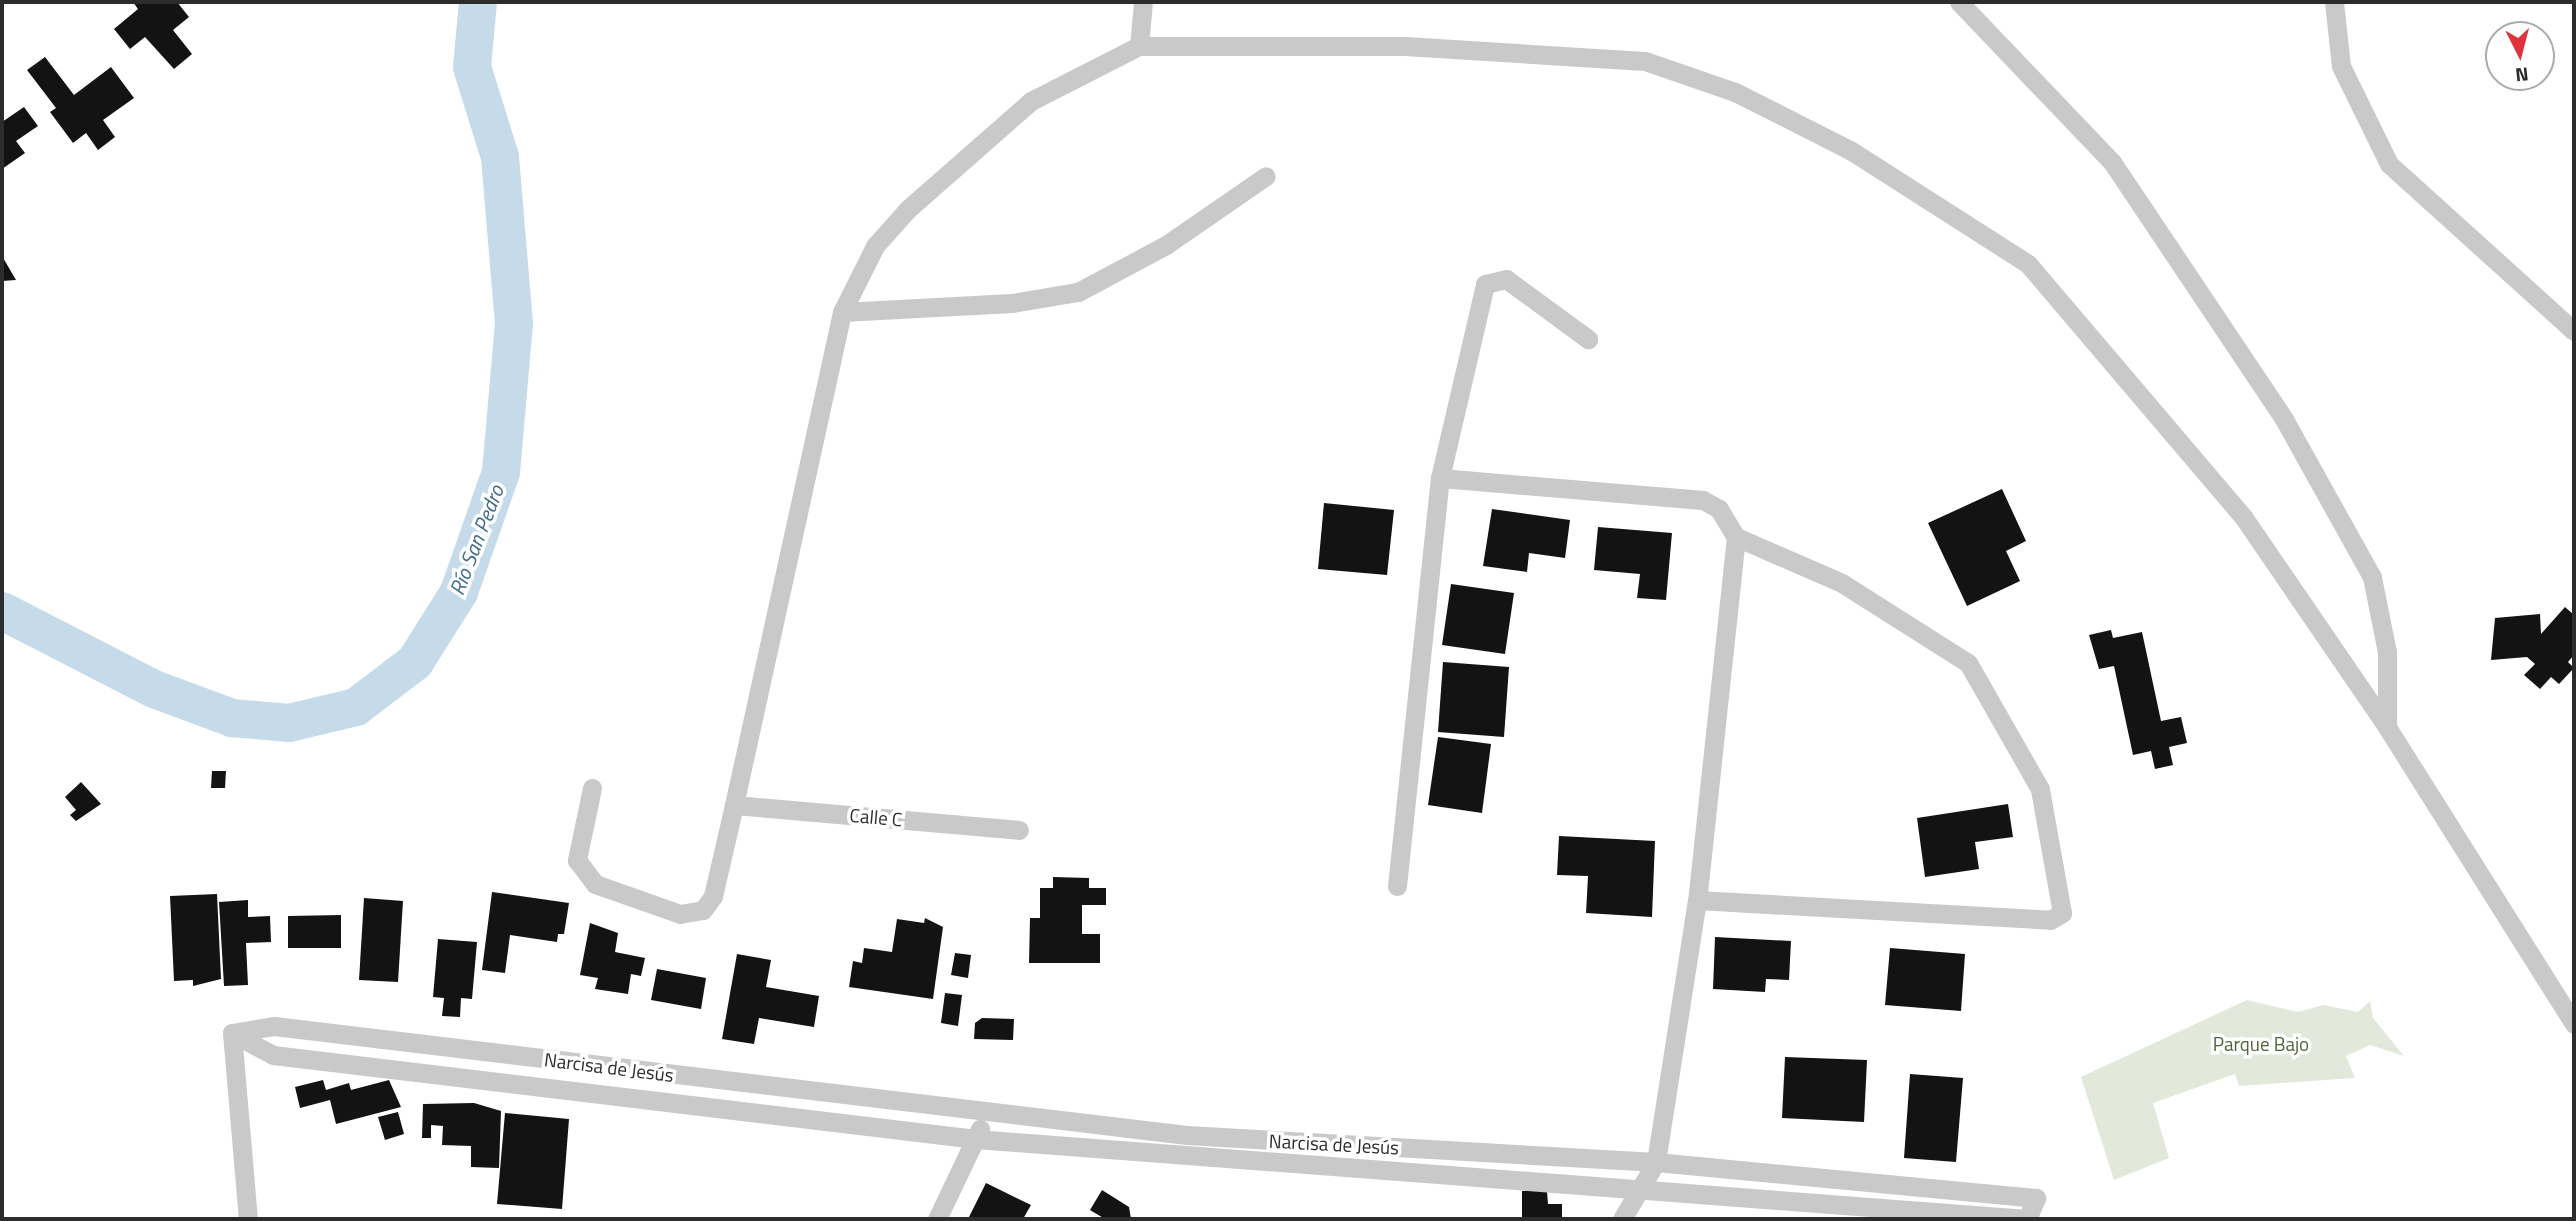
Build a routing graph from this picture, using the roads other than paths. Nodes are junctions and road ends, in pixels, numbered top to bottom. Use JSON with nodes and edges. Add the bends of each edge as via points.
{"nodes":[{"id":1,"x":1143,"y":2,"type":"edge"},
{"id":2,"x":1959,"y":2,"type":"edge"},
{"id":3,"x":2334,"y":2,"type":"edge"},
{"id":4,"x":1139,"y":46,"type":"junction"},
{"id":5,"x":1266,"y":176,"type":"dead end"},
{"id":6,"x":842,"y":312,"type":"junction"},
{"id":7,"x":2574,"y":331,"type":"edge"},
{"id":8,"x":1588,"y":339,"type":"dead end"},
{"id":9,"x":1440,"y":478,"type":"junction"},
{"id":10,"x":1736,"y":537,"type":"junction"},
{"id":11,"x":2387,"y":727,"type":"junction"},
{"id":12,"x":592,"y":788,"type":"dead end"},
{"id":13,"x":734,"y":805,"type":"junction"},
{"id":14,"x":1019,"y":830,"type":"dead end"},
{"id":15,"x":1397,"y":886,"type":"dead end"},
{"id":16,"x":1697,"y":900,"type":"junction"},
{"id":17,"x":2574,"y":1024,"type":"edge"},
{"id":18,"x":232,"y":1034,"type":"junction"},
{"id":19,"x":986,"y":1114,"type":"junction"},
{"id":20,"x":1187,"y":1135,"type":"junction"},
{"id":21,"x":976,"y":1139,"type":"junction"},
{"id":22,"x":1184,"y":1156,"type":"junction"},
{"id":23,"x":1656,"y":1162,"type":"junction"},
{"id":24,"x":1642,"y":1186,"type":"junction"},
{"id":25,"x":248,"y":1219,"type":"edge"},
{"id":26,"x":937,"y":1219,"type":"edge"},
{"id":27,"x":1622,"y":1219,"type":"edge"},
{"id":28,"x":2027,"y":1219,"type":"edge"}],
"edges":[{"from":1,"to":4,"type":"street"},
{"from":2,"to":11,"type":"street","via":[[2112,162],[2284,419],[2372,577],[2387,652]]},
{"from":3,"to":7,"type":"street","via":[[2341,66],[2389,164]]},
{"from":4,"to":6,"type":"street","via":[[1031,101],[908,209],[875,246]]},
{"from":4,"to":11,"type":"street","via":[[1418,47],[1645,61],[1735,92],[1850,150],[2028,264],[2244,518]]},
{"from":5,"to":6,"type":"street","via":[[1166,245],[1078,292],[1012,303]]},
{"from":6,"to":13,"type":"street"},
{"from":8,"to":9,"type":"street","via":[[1506,279],[1485,284]]},
{"from":9,"to":10,"type":"street","via":[[1703,500],[1719,509]]},
{"from":9,"to":15,"type":"street"},
{"from":10,"to":16,"type":"street"},
{"from":10,"to":16,"type":"street","via":[[1842,583],[1968,663],[2040,789],[2062,913],[2050,920]]},
{"from":11,"to":17,"type":"street"},
{"from":12,"to":13,"type":"street","via":[[577,860],[612,895],[680,914],[703,910],[713,896]]},
{"from":13,"to":14,"type":"street","name":"Calle C"},
{"from":16,"to":23,"type":"street"},
{"from":18,"to":19,"type":"street","name":"Narcisa de Jesús","via":[[274,1026]]},
{"from":18,"to":21,"type":"street","name":"Narcisa de Jesús","via":[[273,1055]]},
{"from":18,"to":25,"type":"street"},
{"from":19,"to":20,"type":"street","name":"Narcisa de Jesús"},
{"from":19,"to":21,"type":"street"},
{"from":20,"to":22,"type":"street"},
{"from":20,"to":23,"type":"street","name":"Narcisa de Jesús"},
{"from":21,"to":22,"type":"street","name":"Narcisa de Jesús"},
{"from":21,"to":26,"type":"street"},
{"from":22,"to":24,"type":"street","name":"Narcisa de Jesús"},
{"from":23,"to":24,"type":"street"},
{"from":23,"to":28,"type":"street","name":"Narcisa de Jesús","via":[[2036,1198]]},
{"from":24,"to":27,"type":"street"},
{"from":24,"to":28,"type":"street","name":"Narcisa de Jesús"}]}
